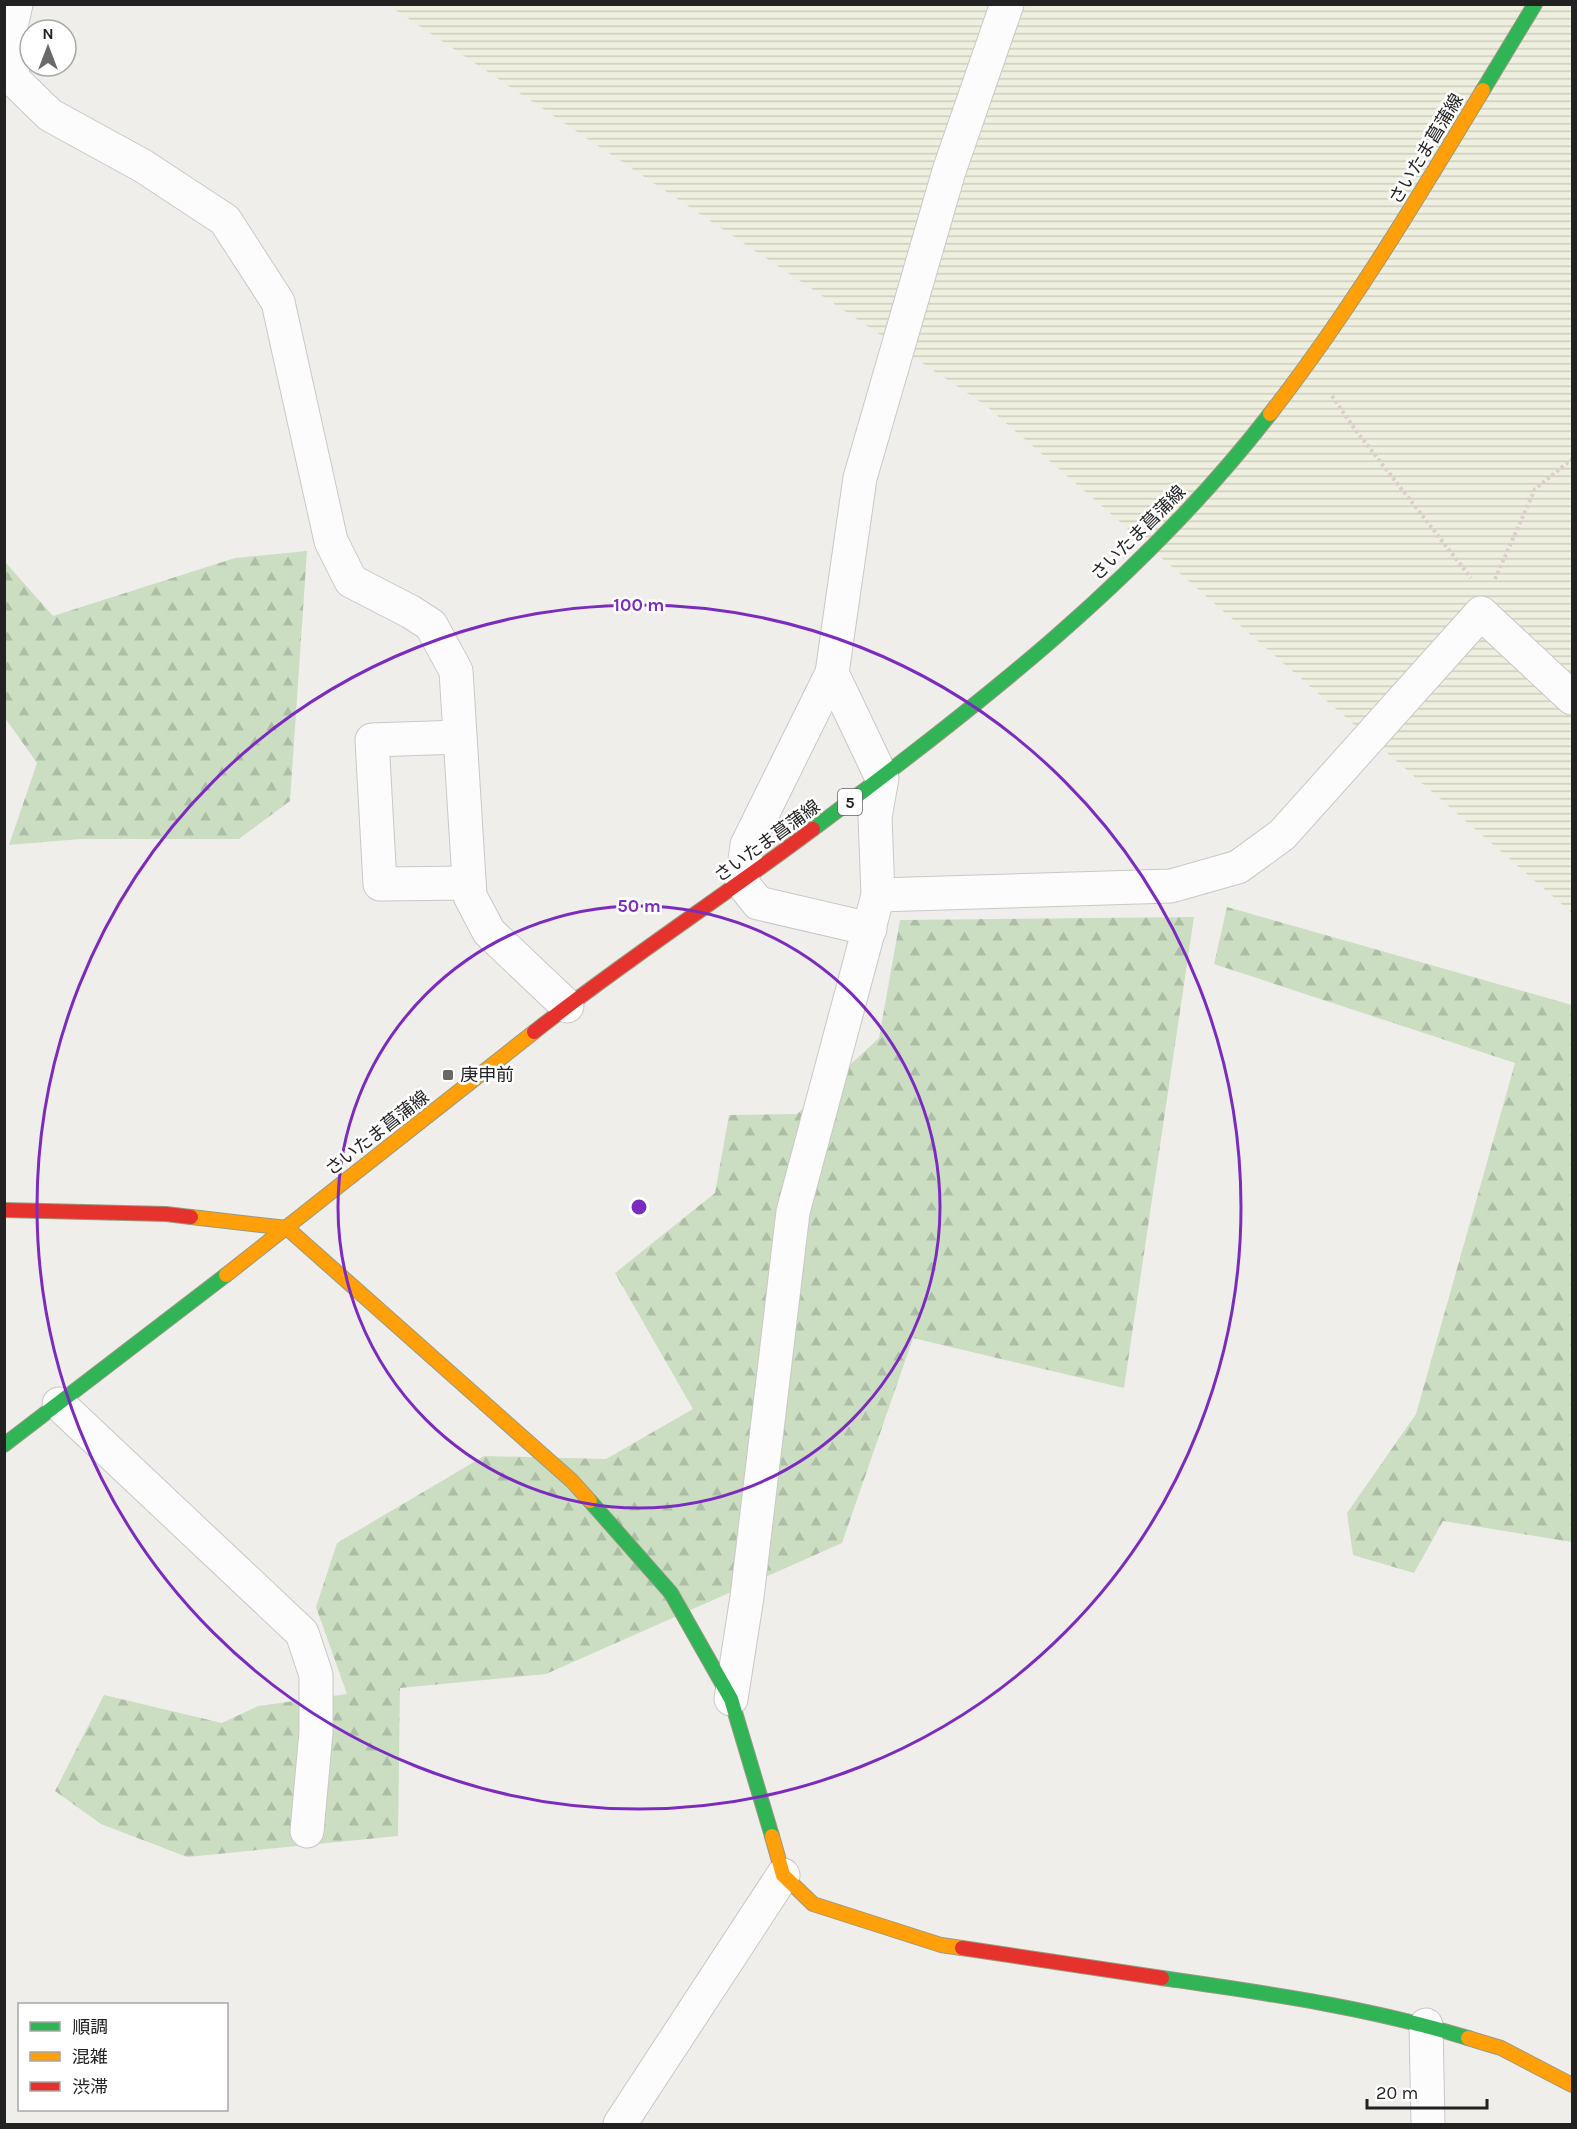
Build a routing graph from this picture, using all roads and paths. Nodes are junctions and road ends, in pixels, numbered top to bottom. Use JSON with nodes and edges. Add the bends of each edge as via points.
{"nodes":[{"id":1,"x":16,"y":4,"type":"edge"},
{"id":2,"x":1007,"y":4,"type":"edge"},
{"id":3,"x":1535,"y":4,"type":"edge"},
{"id":4,"x":1310,"y":362,"type":"junction"},
{"id":5,"x":1572,"y":459,"type":"edge"},
{"id":6,"x":1481,"y":613,"type":"junction"},
{"id":7,"x":832,"y":673,"type":"junction"},
{"id":8,"x":1572,"y":698,"type":"edge"},
{"id":9,"x":460,"y":737,"type":"junction"},
{"id":10,"x":882,"y":778,"type":"junction"},
{"id":11,"x":469,"y":883,"type":"junction"},
{"id":12,"x":742,"y":883,"type":"junction"},
{"id":13,"x":878,"y":895,"type":"junction"},
{"id":14,"x":870,"y":930,"type":"junction"},
{"id":15,"x":567,"y":1006,"type":"junction"},
{"id":16,"x":4,"y":1210,"type":"edge"},
{"id":17,"x":287,"y":1228,"type":"junction"},
{"id":18,"x":59,"y":1404,"type":"junction"},
{"id":19,"x":4,"y":1445,"type":"edge"},
{"id":20,"x":731,"y":1699,"type":"junction"},
{"id":21,"x":307,"y":1831,"type":"dead end"},
{"id":22,"x":783,"y":1875,"type":"junction"},
{"id":23,"x":1426,"y":2025,"type":"junction"},
{"id":24,"x":1572,"y":2085,"type":"edge"},
{"id":25,"x":620,"y":2124,"type":"edge"},
{"id":26,"x":1428,"y":2124,"type":"edge"}],
"edges":[{"from":1,"to":9,"type":"street","via":[[10,30],[13,79],[50,115],[143,166],[225,219],[278,302],[331,541],[351,581],[431,625],[456,671]]},
{"from":2,"to":7,"type":"street","via":[[949,171],[860,478]]},
{"from":3,"to":4,"type":"main road","name":"さいたま菖蒲線","number":"5","via":[[1392,241]]},
{"from":4,"to":6,"type":"path","via":[[1354,428],[1480,588]]},
{"from":4,"to":10,"type":"main road","name":"さいたま菖蒲線","number":"5","via":[[1246,445],[1098,600]]},
{"from":5,"to":6,"type":"path","via":[[1535,489]]},
{"from":6,"to":8,"type":"street"},
{"from":6,"to":13,"type":"street","via":[[1281,835],[1238,867],[1171,886]]},
{"from":7,"to":10,"type":"street"},
{"from":7,"to":12,"type":"street","via":[[747,845]]},
{"from":9,"to":11,"type":"street"},
{"from":9,"to":11,"type":"street","via":[[372,741],[380,884]]},
{"from":10,"to":12,"type":"main road","name":"さいたま菖蒲線","number":"5"},
{"from":10,"to":13,"type":"street","via":[[875,817]]},
{"from":11,"to":15,"type":"street","via":[[471,896],[489,932]]},
{"from":12,"to":14,"type":"street","via":[[758,903]]},
{"from":12,"to":15,"type":"main road","name":"さいたま菖蒲線","number":"5"},
{"from":13,"to":14,"type":"street"},
{"from":14,"to":20,"type":"street","via":[[793,1212]]},
{"from":15,"to":17,"type":"main road","name":"さいたま菖蒲線","number":"5"},
{"from":16,"to":17,"type":"main road","via":[[166,1214]]},
{"from":17,"to":18,"type":"main road","name":"さいたま菖蒲線","number":"5"},
{"from":17,"to":20,"type":"main road","via":[[572,1481],[671,1593]]},
{"from":18,"to":19,"type":"main road","name":"さいたま菖蒲線","number":"5"},
{"from":18,"to":21,"type":"street","via":[[302,1633],[316,1675],[316,1732]]},
{"from":20,"to":22,"type":"main road"},
{"from":22,"to":23,"type":"main road","via":[[813,1904],[941,1945],[1298,1998]]},
{"from":22,"to":25,"type":"street"},
{"from":23,"to":24,"type":"main road","via":[[1501,2048]]},
{"from":23,"to":26,"type":"street"}]}
